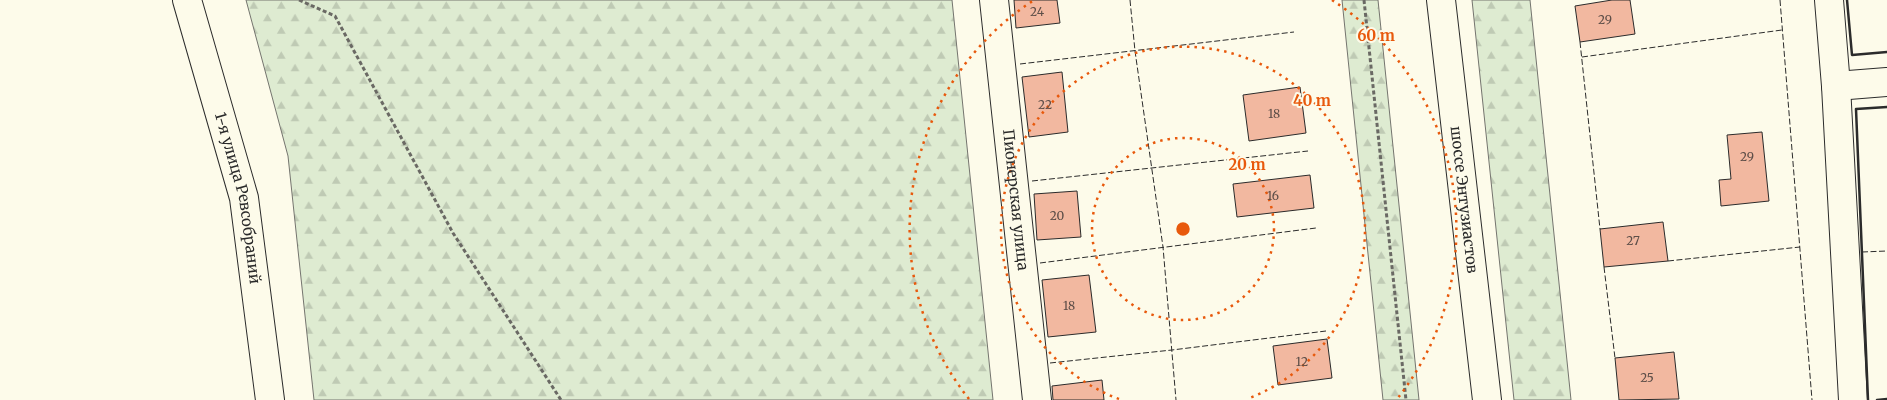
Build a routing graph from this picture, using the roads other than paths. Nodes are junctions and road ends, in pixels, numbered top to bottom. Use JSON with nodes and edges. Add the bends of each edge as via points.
{"nodes":[{"id":1,"x":187,"y":0,"type":"edge"},
{"id":2,"x":994,"y":0,"type":"edge"},
{"id":3,"x":1441,"y":0,"type":"edge"},
{"id":4,"x":1829,"y":0,"type":"edge"},
{"id":5,"x":1887,"y":82,"type":"edge"},
{"id":6,"x":1836,"y":86,"type":"junction"},
{"id":7,"x":270,"y":400,"type":"edge"},
{"id":8,"x":1036,"y":400,"type":"edge"},
{"id":9,"x":1487,"y":400,"type":"edge"},
{"id":10,"x":1853,"y":400,"type":"edge"}],
"edges":[{"from":1,"to":7,"type":"street","name":"1-я улица Ревсобраний","via":[[244,198]]},
{"from":2,"to":8,"type":"street","name":"Пионерская улица"},
{"from":3,"to":9,"type":"street","name":"шоссе Энтузиастов"},
{"from":4,"to":6,"type":"street"},
{"from":5,"to":6,"type":"street"},
{"from":6,"to":10,"type":"street"}]}
